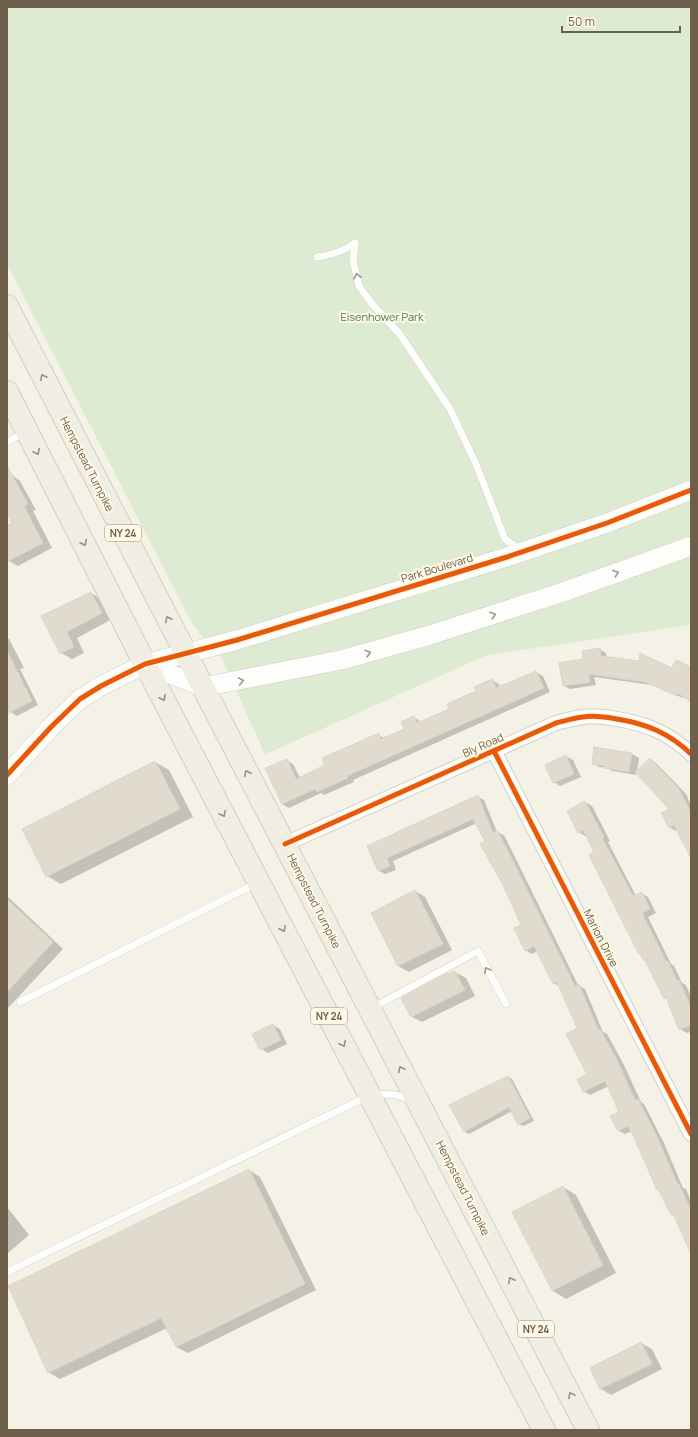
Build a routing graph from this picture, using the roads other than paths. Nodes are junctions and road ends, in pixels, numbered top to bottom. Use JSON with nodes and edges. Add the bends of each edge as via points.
{"nodes":[{"id":1,"x":317,"y":257,"type":"dead end"},
{"id":2,"x":7,"y":306,"type":"edge"},
{"id":3,"x":7,"y":392,"type":"edge"},
{"id":4,"x":27,"y":431,"type":"junction"},
{"id":5,"x":7,"y":442,"type":"edge"},
{"id":6,"x":691,"y":490,"type":"edge"},
{"id":7,"x":691,"y":546,"type":"edge"},
{"id":8,"x":521,"y":552,"type":"junction"},
{"id":9,"x":186,"y":654,"type":"junction"},
{"id":10,"x":145,"y":664,"type":"junction"},
{"id":11,"x":203,"y":688,"type":"junction"},
{"id":12,"x":494,"y":751,"type":"junction"},
{"id":13,"x":691,"y":754,"type":"edge"},
{"id":14,"x":7,"y":775,"type":"edge"},
{"id":15,"x":285,"y":844,"type":"junction"},
{"id":16,"x":259,"y":882,"type":"junction"},
{"id":17,"x":20,"y":1002,"type":"dead end"},
{"id":18,"x":506,"y":1004,"type":"dead end"},
{"id":19,"x":370,"y":1009,"type":"junction"},
{"id":20,"x":370,"y":1095,"type":"junction"},
{"id":21,"x":419,"y":1104,"type":"junction"},
{"id":22,"x":691,"y":1134,"type":"edge"},
{"id":23,"x":7,"y":1272,"type":"edge"},
{"id":24,"x":544,"y":1430,"type":"edge"},
{"id":25,"x":588,"y":1430,"type":"edge"}],
"edges":[{"from":8,"to":1,"type":"lane","one_way":true,"via":[[505,539],[476,464],[450,409],[400,333],[372,304],[359,286],[354,260],[355,243],[346,249]]},
{"from":9,"to":2,"type":"main road","name":"Hempstead Turnpike","number":"NY 24","one_way":true},
{"from":3,"to":4,"type":"main road","number":"NY 24"},
{"from":4,"to":5,"type":"lane"},
{"from":4,"to":10,"type":"main road","number":"NY 24","one_way":true},
{"from":6,"to":8,"type":"street","name":"Park Boulevard","via":[[607,523]]},
{"from":11,"to":7,"type":"street","one_way":true,"via":[[341,660],[430,635],[566,591]]},
{"from":8,"to":9,"type":"street","name":"Park Boulevard"},
{"from":9,"to":10,"type":"street","name":"Park Boulevard"},
{"from":9,"to":11,"type":"main road","name":"Hempstead Turnpike","number":"NY 24"},
{"from":10,"to":11,"type":"street"},
{"from":10,"to":14,"type":"street","name":"Park Boulevard","via":[[80,699]]},
{"from":10,"to":16,"type":"main road","number":"NY 24","one_way":true},
{"from":15,"to":11,"type":"main road","name":"Hempstead Turnpike","number":"NY 24","one_way":true},
{"from":12,"to":13,"type":"street","name":"Bly Road","via":[[556,723],[583,716],[604,716],[638,722],[663,733]]},
{"from":12,"to":15,"type":"street","name":"Bly Road"},
{"from":12,"to":22,"type":"street","name":"Marion Drive"},
{"from":15,"to":19,"type":"main road","name":"Hempstead Turnpike","number":"NY 24"},
{"from":16,"to":17,"type":"lane"},
{"from":16,"to":20,"type":"main road","number":"NY 24","one_way":true},
{"from":18,"to":19,"type":"lane","one_way":true,"via":[[478,951]]},
{"from":21,"to":19,"type":"main road","name":"Hempstead Turnpike","number":"NY 24","one_way":true},
{"from":20,"to":21,"type":"lane","via":[[401,1095]]},
{"from":20,"to":23,"type":"lane"},
{"from":20,"to":24,"type":"main road","number":"NY 24"},
{"from":25,"to":21,"type":"main road","name":"Hempstead Turnpike","number":"NY 24","one_way":true}]}
